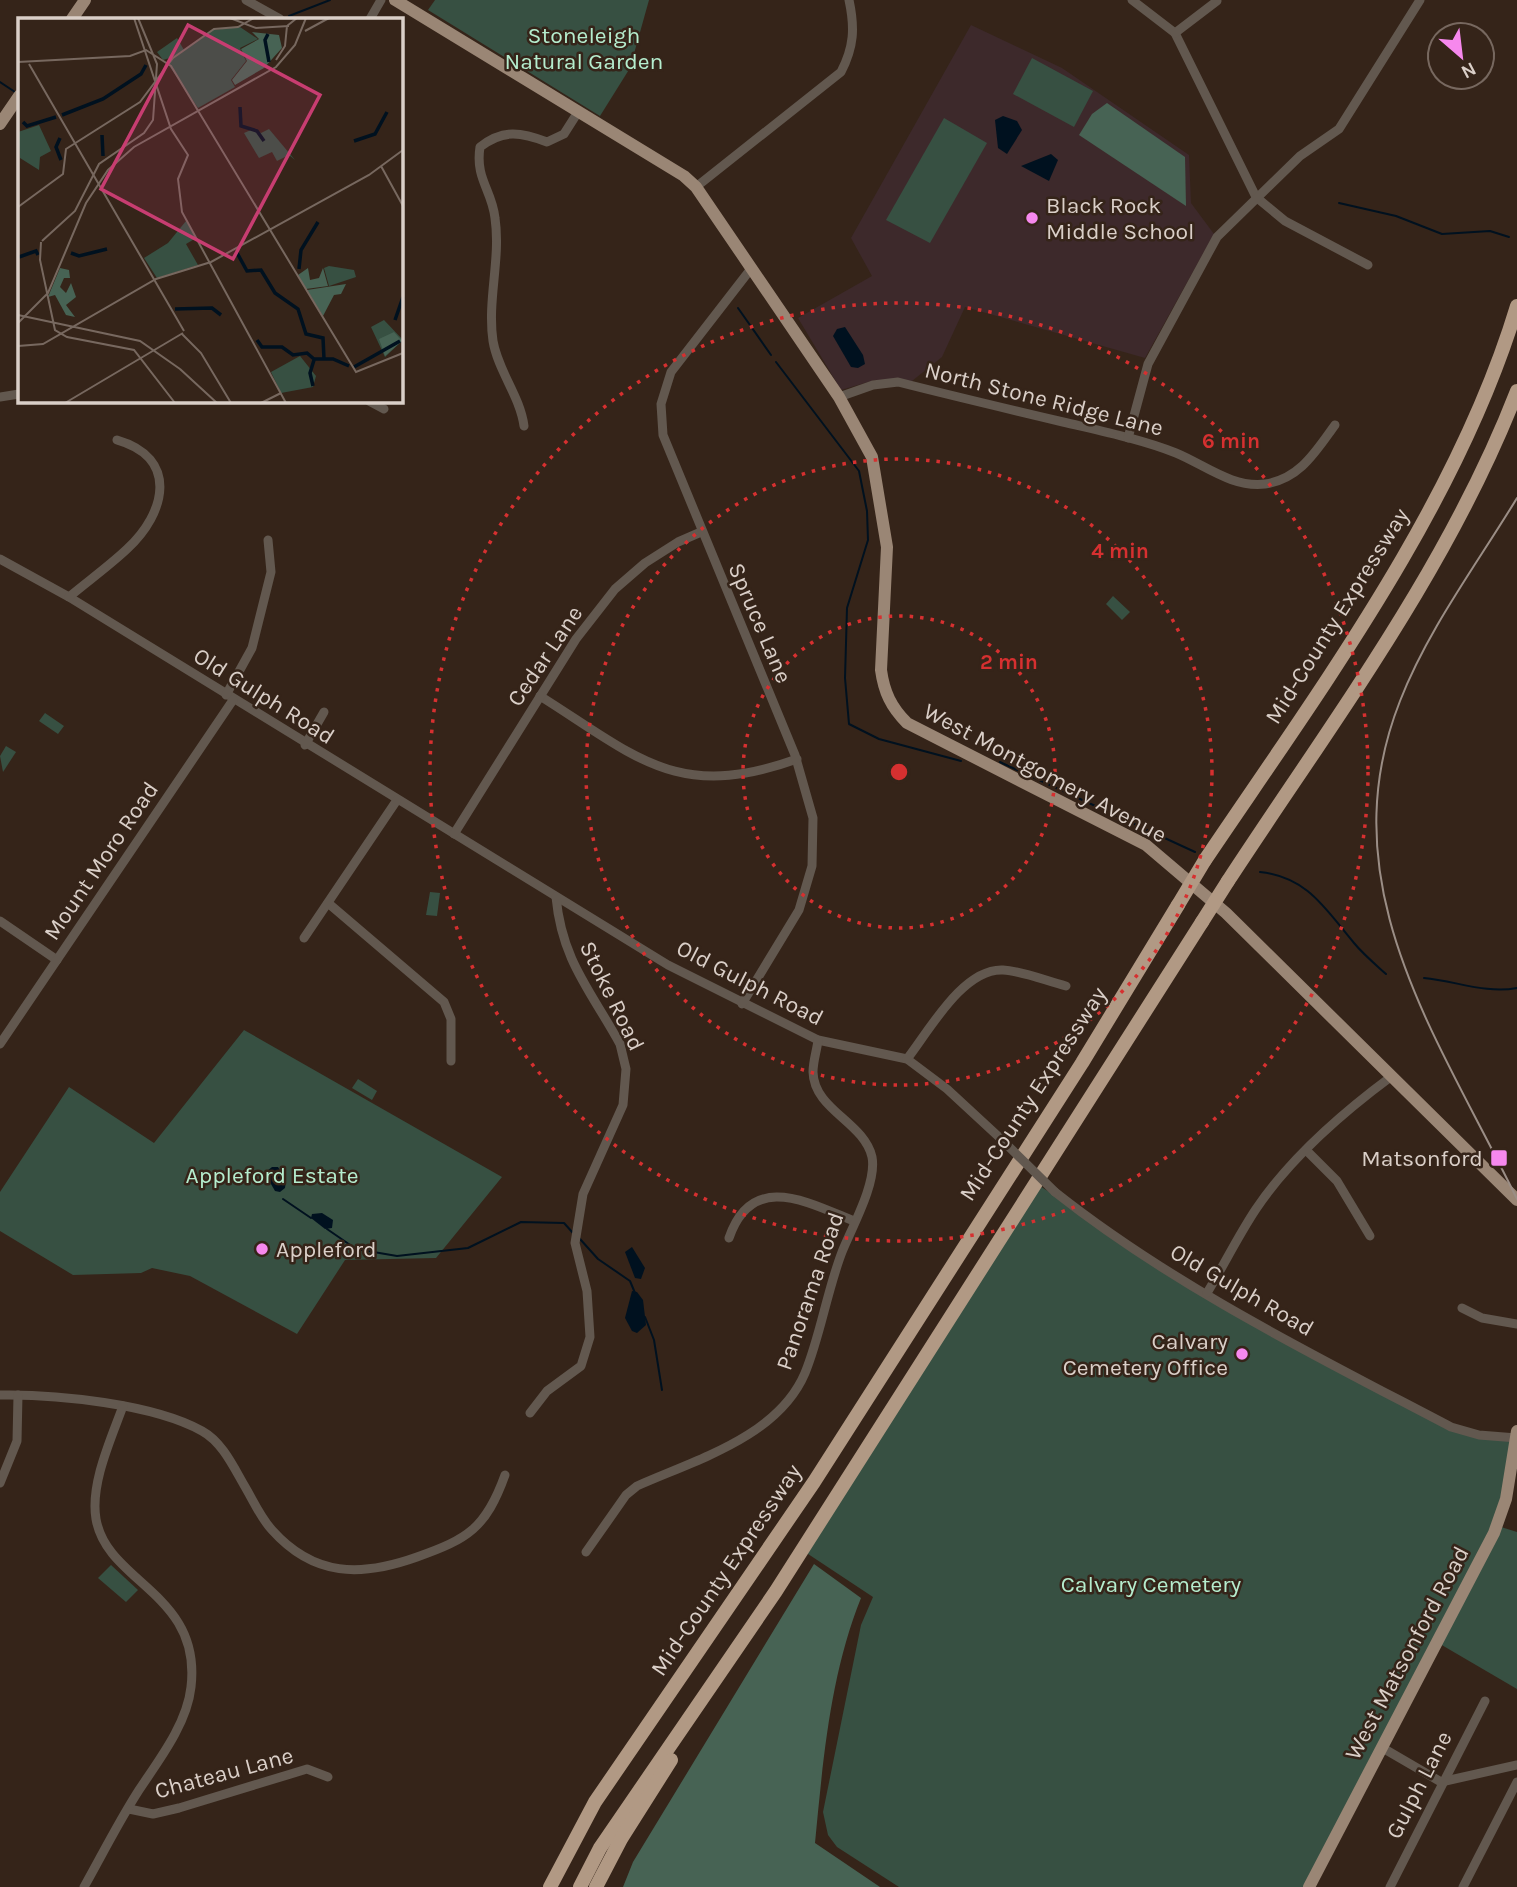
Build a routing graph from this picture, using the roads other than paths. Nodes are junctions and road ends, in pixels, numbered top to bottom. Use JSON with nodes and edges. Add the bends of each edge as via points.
{"nodes":[{"id":1,"x":85,"y":0,"type":"edge"},
{"id":2,"x":246,"y":0,"type":"edge"},
{"id":3,"x":381,"y":0,"type":"edge"},
{"id":4,"x":395,"y":0,"type":"edge"},
{"id":5,"x":849,"y":0,"type":"edge"},
{"id":6,"x":1132,"y":0,"type":"edge"},
{"id":7,"x":1420,"y":0,"type":"edge"},
{"id":8,"x":1217,"y":1,"type":"edge"},
{"id":9,"x":73,"y":18,"type":"edge"},
{"id":10,"x":278,"y":18,"type":"edge"},
{"id":11,"x":371,"y":18,"type":"edge"},
{"id":12,"x":1175,"y":33,"type":"junction"},
{"id":13,"x":16,"y":102,"type":"edge"},
{"id":14,"x":578,"y":112,"type":"junction"},
{"id":15,"x":0,"y":124,"type":"edge"},
{"id":16,"x":696,"y":187,"type":"junction"},
{"id":17,"x":1256,"y":197,"type":"junction"},
{"id":18,"x":1368,"y":265,"type":"dead end"},
{"id":19,"x":750,"y":270,"type":"junction"},
{"id":20,"x":1517,"y":306,"type":"edge"},
{"id":21,"x":1517,"y":391,"type":"edge"},
{"id":22,"x":18,"y":394,"type":"edge"},
{"id":23,"x":0,"y":397,"type":"edge"},
{"id":24,"x":839,"y":397,"type":"junction"},
{"id":25,"x":371,"y":402,"type":"edge"},
{"id":26,"x":384,"y":410,"type":"dead end"},
{"id":27,"x":1335,"y":425,"type":"dead end"},
{"id":28,"x":524,"y":426,"type":"dead end"},
{"id":29,"x":1128,"y":438,"type":"junction"},
{"id":30,"x":117,"y":440,"type":"dead end"},
{"id":31,"x":701,"y":532,"type":"junction"},
{"id":32,"x":268,"y":540,"type":"dead end"},
{"id":33,"x":0,"y":559,"type":"edge"},
{"id":34,"x":69,"y":597,"type":"junction"},
{"id":35,"x":540,"y":696,"type":"junction"},
{"id":36,"x":230,"y":697,"type":"junction"},
{"id":37,"x":324,"y":712,"type":"dead end"},
{"id":38,"x":305,"y":745,"type":"junction"},
{"id":39,"x":797,"y":759,"type":"junction"},
{"id":40,"x":397,"y":800,"type":"junction"},
{"id":41,"x":454,"y":834,"type":"junction"},
{"id":42,"x":556,"y":897,"type":"junction"},
{"id":43,"x":328,"y":903,"type":"junction"},
{"id":44,"x":0,"y":921,"type":"edge"},
{"id":45,"x":304,"y":938,"type":"dead end"},
{"id":46,"x":57,"y":960,"type":"junction"},
{"id":47,"x":1066,"y":986,"type":"dead end"},
{"id":48,"x":742,"y":1003,"type":"junction"},
{"id":49,"x":818,"y":1040,"type":"junction"},
{"id":50,"x":0,"y":1044,"type":"edge"},
{"id":51,"x":907,"y":1059,"type":"junction"},
{"id":52,"x":451,"y":1061,"type":"dead end"},
{"id":53,"x":1392,"y":1076,"type":"junction"},
{"id":54,"x":1306,"y":1150,"type":"junction"},
{"id":55,"x":1517,"y":1200,"type":"edge"},
{"id":56,"x":854,"y":1221,"type":"junction"},
{"id":57,"x":1370,"y":1236,"type":"dead end"},
{"id":58,"x":729,"y":1238,"type":"dead end"},
{"id":59,"x":1206,"y":1293,"type":"junction"},
{"id":60,"x":1462,"y":1308,"type":"dead end"},
{"id":61,"x":1517,"y":1324,"type":"edge"},
{"id":62,"x":0,"y":1395,"type":"edge"},
{"id":63,"x":18,"y":1395,"type":"junction"},
{"id":64,"x":123,"y":1406,"type":"junction"},
{"id":65,"x":530,"y":1413,"type":"dead end"},
{"id":66,"x":1517,"y":1436,"type":"edge"},
{"id":67,"x":505,"y":1475,"type":"dead end"},
{"id":68,"x":0,"y":1483,"type":"edge"},
{"id":69,"x":586,"y":1552,"type":"dead end"},
{"id":70,"x":759,"y":1616,"type":"junction"},
{"id":71,"x":1485,"y":1701,"type":"dead end"},
{"id":72,"x":1381,"y":1747,"type":"junction"},
{"id":73,"x":1517,"y":1765,"type":"edge"},
{"id":74,"x":328,"y":1777,"type":"dead end"},
{"id":75,"x":1441,"y":1782,"type":"junction"},
{"id":76,"x":1517,"y":1782,"type":"edge"},
{"id":77,"x":129,"y":1809,"type":"junction"},
{"id":78,"x":84,"y":1887,"type":"edge"},
{"id":79,"x":550,"y":1887,"type":"edge"},
{"id":80,"x":580,"y":1887,"type":"edge"},
{"id":81,"x":596,"y":1887,"type":"edge"},
{"id":82,"x":1309,"y":1887,"type":"edge"},
{"id":83,"x":1390,"y":1887,"type":"edge"},
{"id":84,"x":1463,"y":1887,"type":"edge"}],
"edges":[{"from":1,"to":9,"type":"main road"},
{"from":2,"to":10,"type":"street"},
{"from":3,"to":11,"type":"street"},
{"from":4,"to":14,"type":"main road","name":"West Montgomery Avenue"},
{"from":5,"to":16,"type":"street","via":[[853,49],[841,72]]},
{"from":6,"to":12,"type":"street"},
{"from":7,"to":17,"type":"street","via":[[1339,129],[1300,156]]},
{"from":8,"to":12,"type":"street"},
{"from":12,"to":17,"type":"street"},
{"from":13,"to":15,"type":"main road"},
{"from":14,"to":16,"type":"main road","name":"West Montgomery Avenue"},
{"from":14,"to":28,"type":"street","via":[[564,134],[547,142],[520,132],[494,136],[480,147],[477,166],[495,217],[494,344],[522,410]]},
{"from":16,"to":19,"type":"main road","name":"West Montgomery Avenue"},
{"from":17,"to":18,"type":"street","via":[[1285,221]]},
{"from":17,"to":29,"type":"street","via":[[1217,237],[1148,364]]},
{"from":19,"to":24,"type":"main road","name":"West Montgomery Avenue"},
{"from":19,"to":31,"type":"street","name":"Spruce Lane","via":[[671,372],[662,404],[663,435]]},
{"from":20,"to":79,"type":"highway","name":"Mid-County Expressway","bridge":true,"via":[[1475,424],[1421,525],[821,1471],[595,1802]]},
{"from":21,"to":70,"type":"highway","bridge":true,"via":[[1476,484],[1415,599],[1228,881]]},
{"from":22,"to":23,"type":"street"},
{"from":24,"to":29,"type":"street","name":"North Stone Ridge Lane","via":[[898,382]]},
{"from":24,"to":53,"type":"main road","name":"West Montgomery Avenue","via":[[872,457],[882,509],[887,547],[881,670],[897,713],[907,723],[1146,845],[1226,913]]},
{"from":25,"to":26,"type":"street"},
{"from":27,"to":29,"type":"street","name":"North Stone Ridge Lane","via":[[1307,464],[1264,484],[1225,478],[1177,454]]},
{"from":30,"to":34,"type":"street","via":[[134,446],[155,465],[161,481],[160,498],[129,547]]},
{"from":31,"to":35,"type":"street","name":"Cedar Lane","via":[[645,563],[615,589]]},
{"from":31,"to":39,"type":"street","name":"Spruce Lane"},
{"from":32,"to":36,"type":"street","name":"Mount Moro Road","via":[[271,572],[252,648]]},
{"from":33,"to":34,"type":"street","name":"Old Gulph Road"},
{"from":34,"to":36,"type":"street","name":"Old Gulph Road"},
{"from":35,"to":39,"type":"street","via":[[638,758],[697,778],[744,775]]},
{"from":35,"to":41,"type":"street","name":"Cedar Lane"},
{"from":36,"to":38,"type":"street","name":"Old Gulph Road"},
{"from":36,"to":46,"type":"street","name":"Mount Moro Road"},
{"from":37,"to":38,"type":"street"},
{"from":38,"to":40,"type":"street","name":"Old Gulph Road"},
{"from":39,"to":48,"type":"street","name":"Spruce Lane","via":[[813,818],[812,866],[799,910]]},
{"from":40,"to":41,"type":"street","name":"Old Gulph Road"},
{"from":40,"to":43,"type":"street"},
{"from":41,"to":42,"type":"street","name":"Old Gulph Road"},
{"from":42,"to":48,"type":"street","name":"Old Gulph Road","via":[[668,965]]},
{"from":42,"to":65,"type":"street","name":"Stoke Road","via":[[559,929],[568,954],[620,1044],[626,1069],[623,1105],[583,1194],[575,1235],[587,1291],[590,1336],[581,1366],[547,1391]]},
{"from":43,"to":45,"type":"street"},
{"from":43,"to":52,"type":"street","via":[[444,1002],[451,1019]]},
{"from":44,"to":46,"type":"street"},
{"from":46,"to":50,"type":"street","name":"Mount Moro Road"},
{"from":47,"to":51,"type":"street","via":[[1004,970],[986,972],[958,992]]},
{"from":48,"to":49,"type":"street","name":"Old Gulph Road"},
{"from":49,"to":51,"type":"street","name":"Old Gulph Road"},
{"from":49,"to":56,"type":"street","name":"Panorama Road","via":[[813,1071],[818,1090],[862,1137],[872,1158],[873,1175]]},
{"from":51,"to":59,"type":"street","name":"Old Gulph Road","bridge":true,"via":[[947,1089],[1055,1192]]},
{"from":53,"to":54,"type":"street"},
{"from":53,"to":55,"type":"main road","name":"West Montgomery Avenue"},
{"from":54,"to":57,"type":"street","via":[[1336,1181]]},
{"from":54,"to":59,"type":"street","via":[[1256,1210]]},
{"from":56,"to":58,"type":"street","via":[[796,1198],[776,1196],[744,1210]]},
{"from":56,"to":69,"type":"street","name":"Panorama Road","via":[[828,1288],[804,1376],[785,1402],[761,1427],[637,1486]]},
{"from":59,"to":66,"type":"street","name":"Old Gulph Road","via":[[1451,1427],[1479,1435]]},
{"from":60,"to":61,"type":"street","via":[[1482,1318]]},
{"from":62,"to":63,"type":"street"},
{"from":63,"to":64,"type":"street"},
{"from":63,"to":68,"type":"street","via":[[17,1441]]},
{"from":64,"to":67,"type":"street","via":[[162,1412],[212,1438],[271,1529],[302,1555],[333,1570],[374,1569],[461,1539],[494,1508]]},
{"from":64,"to":77,"type":"street","via":[[98,1486],[100,1533],[117,1558],[175,1616],[189,1648],[192,1672],[191,1690],[175,1735]]},
{"from":66,"to":72,"type":"main road","name":"West Matsonford Road","via":[[1501,1518]]},
{"from":70,"to":80,"type":"highway","via":[[600,1849]]},
{"from":70,"to":81,"type":"highway"},
{"from":71,"to":75,"type":"street","name":"Gulph Lane"},
{"from":72,"to":75,"type":"street"},
{"from":72,"to":82,"type":"main road","name":"West Matsonford Road"},
{"from":73,"to":75,"type":"street"},
{"from":74,"to":77,"type":"street","name":"Chateau Lane","via":[[307,1769],[153,1814]]},
{"from":75,"to":83,"type":"street","name":"Gulph Lane"},
{"from":76,"to":84,"type":"street"},
{"from":77,"to":78,"type":"street"}]}
